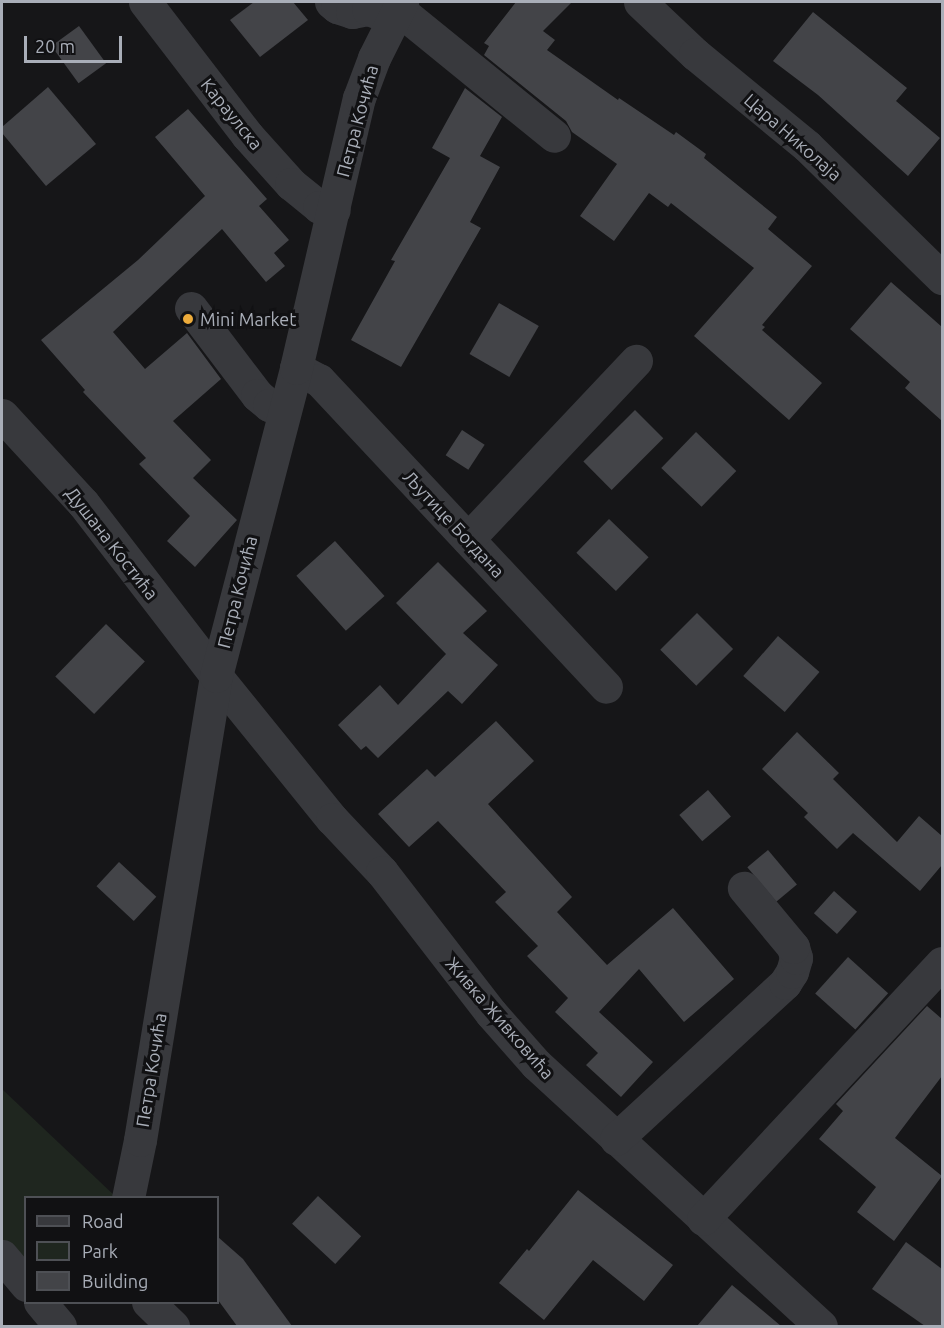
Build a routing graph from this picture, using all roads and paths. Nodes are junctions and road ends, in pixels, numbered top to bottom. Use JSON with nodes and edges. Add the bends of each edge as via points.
{"nodes":[{"id":1,"x":145,"y":2,"type":"edge"},
{"id":2,"x":331,"y":2,"type":"edge"},
{"id":3,"x":640,"y":2,"type":"edge"},
{"id":4,"x":398,"y":9,"type":"edge"},
{"id":5,"x":554,"y":136,"type":"dead end"},
{"id":6,"x":334,"y":210,"type":"junction"},
{"id":7,"x":942,"y":278,"type":"edge"},
{"id":8,"x":191,"y":308,"type":"dead end"},
{"id":9,"x":636,"y":361,"type":"dead end"},
{"id":10,"x":296,"y":368,"type":"junction"},
{"id":11,"x":284,"y":410,"type":"junction"},
{"id":12,"x":2,"y":415,"type":"edge"},
{"id":13,"x":468,"y":539,"type":"junction"},
{"id":14,"x":216,"y":676,"type":"junction"},
{"id":15,"x":606,"y":687,"type":"dead end"},
{"id":16,"x":744,"y":888,"type":"dead end"},
{"id":17,"x":942,"y":963,"type":"edge"},
{"id":18,"x":616,"y":1139,"type":"junction"},
{"id":19,"x":128,"y":1196,"type":"edge"},
{"id":20,"x":703,"y":1219,"type":"junction"},
{"id":21,"x":2,"y":1256,"type":"edge"},
{"id":22,"x":24,"y":1283,"type":"edge"},
{"id":23,"x":42,"y":1304,"type":"edge"},
{"id":24,"x":75,"y":1304,"type":"edge"},
{"id":25,"x":150,"y":1304,"type":"edge"},
{"id":26,"x":803,"y":1321,"type":"edge"},
{"id":27,"x":60,"y":1326,"type":"edge"},
{"id":28,"x":173,"y":1326,"type":"edge"}],
"edges":[{"from":1,"to":6,"type":"street","name":"Караулска","via":[[283,176],[305,198]]},
{"from":2,"to":4,"type":"street","via":[[352,12]]},
{"from":3,"to":7,"type":"street","name":"Цара Николаја","via":[[695,54],[807,146]]},
{"from":4,"to":5,"type":"street"},
{"from":4,"to":6,"type":"street","name":"Петра Кочића","via":[[359,98]]},
{"from":6,"to":10,"type":"street","name":"Петра Кочића"},
{"from":8,"to":11,"type":"street","via":[[257,395]]},
{"from":9,"to":13,"type":"street"},
{"from":10,"to":11,"type":"street","name":"Петра Кочића"},
{"from":10,"to":13,"type":"street","name":"Љутице Богдана","via":[[319,380]]},
{"from":11,"to":14,"type":"street","name":"Петра Кочића"},
{"from":12,"to":14,"type":"street","name":"Душана Костића","via":[[83,503]]},
{"from":13,"to":15,"type":"street","name":"Љутице Богдана"},
{"from":14,"to":18,"type":"street","name":"Живка Живковића","via":[[332,819],[382,872],[491,1013],[536,1064]]},
{"from":14,"to":19,"type":"street","name":"Петра Кочића"},
{"from":16,"to":18,"type":"street","via":[[793,947],[796,958],[792,972],[785,983]]},
{"from":17,"to":20,"type":"street"},
{"from":18,"to":20,"type":"street","name":"Живка Живковића"},
{"from":20,"to":26,"type":"street","name":"Живка Живковића"},
{"from":21,"to":22,"type":"street"},
{"from":23,"to":27,"type":"street"},
{"from":24,"to":27,"type":"street"},
{"from":25,"to":28,"type":"street"}]}
